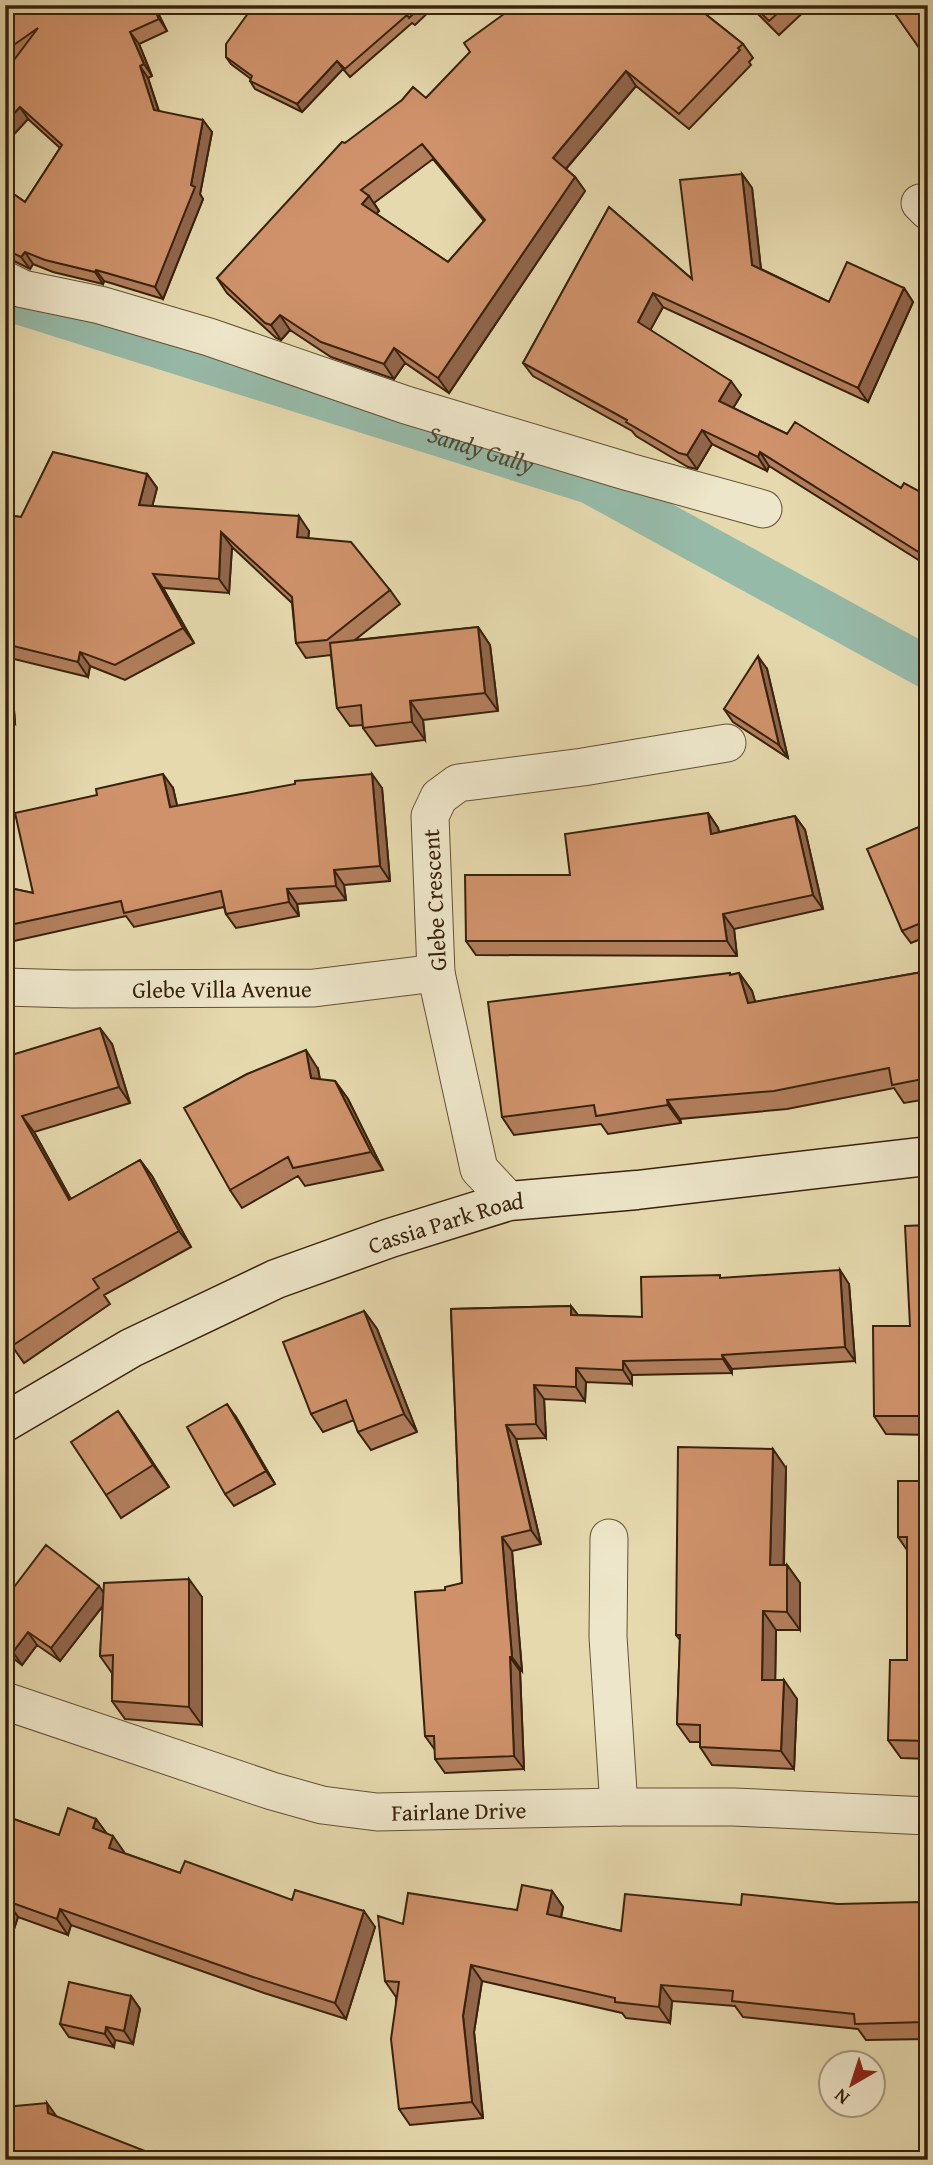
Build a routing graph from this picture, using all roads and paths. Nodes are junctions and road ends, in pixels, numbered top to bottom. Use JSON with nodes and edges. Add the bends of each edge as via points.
{"nodes":[{"id":1,"x":5,"y":280,"type":"edge"},
{"id":2,"x":763,"y":509,"type":"dead end"},
{"id":3,"x":727,"y":743,"type":"dead end"},
{"id":4,"x":436,"y":973,"type":"junction"},
{"id":5,"x":5,"y":987,"type":"edge"},
{"id":6,"x":928,"y":1156,"type":"edge"},
{"id":7,"x":509,"y":1201,"type":"junction"},
{"id":8,"x":5,"y":1422,"type":"edge"},
{"id":9,"x":609,"y":1538,"type":"dead end"},
{"id":10,"x":5,"y":1701,"type":"edge"},
{"id":11,"x":619,"y":1807,"type":"junction"},
{"id":12,"x":928,"y":1816,"type":"edge"}],
"edges":[{"from":1,"to":2,"type":"street","via":[[23,289],[100,305],[197,334],[406,405]]},
{"from":3,"to":4,"type":"street","name":"Glebe Crescent","via":[[458,783],[439,797],[430,816]]},
{"from":4,"to":5,"type":"street","name":"Glebe Villa Avenue","via":[[314,988]]},
{"from":4,"to":7,"type":"street","name":"Glebe Crescent","via":[[479,1169]]},
{"from":6,"to":7,"type":"main road","name":"Cassia Park Road"},
{"from":7,"to":8,"type":"main road","name":"Cassia Park Road","via":[[276,1279],[131,1348]]},
{"from":9,"to":11,"type":"street","via":[[608,1637]]},
{"from":10,"to":11,"type":"street","name":"Fairlane Drive","via":[[322,1805],[377,1812]]},
{"from":11,"to":12,"type":"street","name":"Fairlane Drive"}]}
